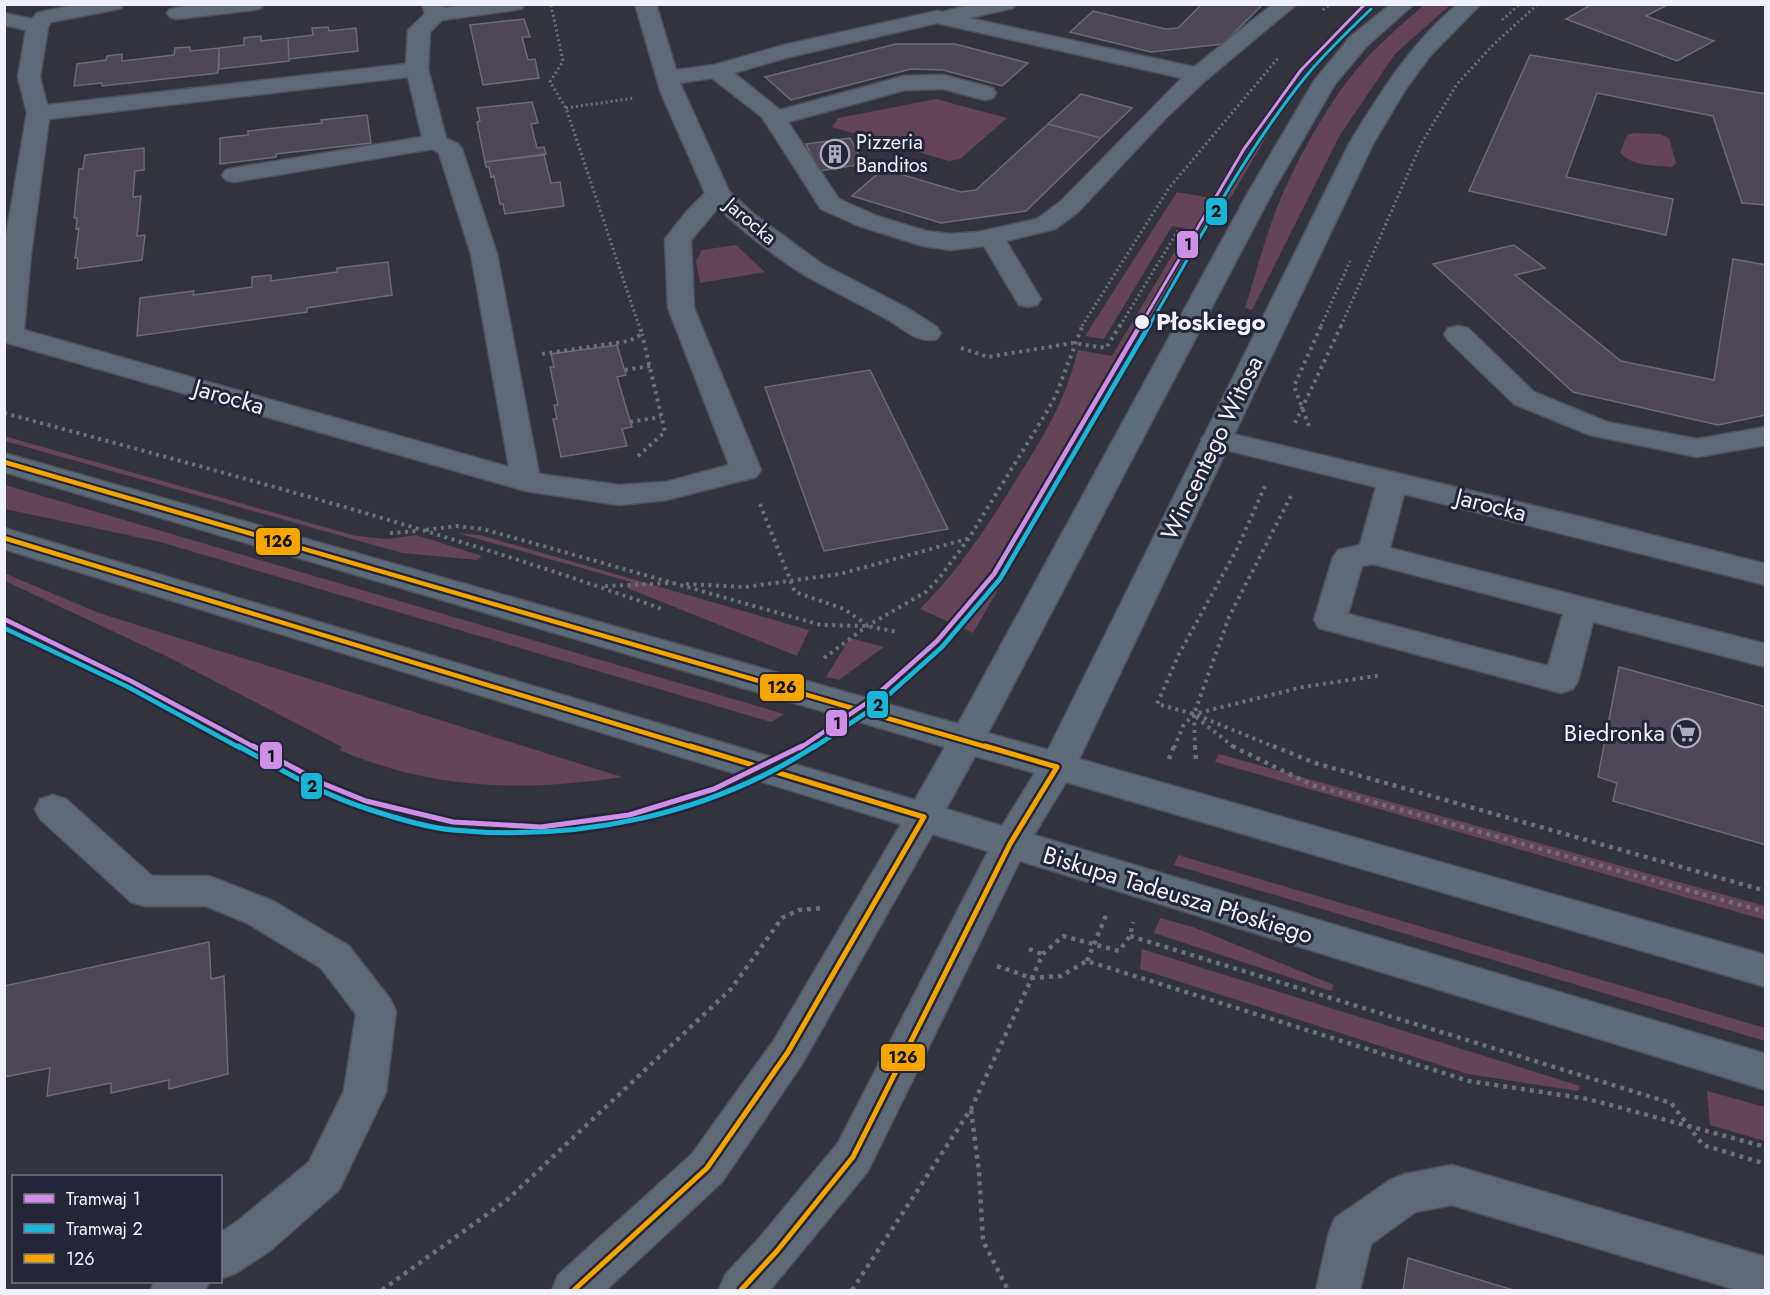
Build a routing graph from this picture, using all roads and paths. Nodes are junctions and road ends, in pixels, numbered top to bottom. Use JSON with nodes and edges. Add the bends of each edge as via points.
{"nodes":[{"id":1,"x":114,"y":4,"type":"edge"},
{"id":2,"x":254,"y":4,"type":"edge"},
{"id":3,"x":515,"y":4,"type":"edge"},
{"id":4,"x":551,"y":4,"type":"edge"},
{"id":5,"x":645,"y":4,"type":"edge"},
{"id":6,"x":1006,"y":4,"type":"edge"},
{"id":7,"x":1287,"y":4,"type":"edge"},
{"id":8,"x":1330,"y":4,"type":"edge"},
{"id":9,"x":1404,"y":4,"type":"edge"},
{"id":10,"x":1470,"y":4,"type":"edge"},
{"id":11,"x":1520,"y":4,"type":"edge"},
{"id":12,"x":1538,"y":4,"type":"edge"},
{"id":13,"x":434,"y":10,"type":"edge"},
{"id":14,"x":177,"y":13,"type":"dead end"},
{"id":15,"x":1317,"y":16,"type":"dead end"},
{"id":16,"x":937,"y":17,"type":"junction"},
{"id":17,"x":4,"y":19,"type":"edge"},
{"id":18,"x":1502,"y":20,"type":"dead end"},
{"id":19,"x":37,"y":26,"type":"junction"},
{"id":20,"x":1282,"y":52,"type":"dead end"},
{"id":21,"x":417,"y":69,"type":"junction"},
{"id":22,"x":716,"y":71,"type":"junction"},
{"id":23,"x":1198,"y":75,"type":"junction"},
{"id":24,"x":667,"y":78,"type":"junction"},
{"id":25,"x":985,"y":93,"type":"dead end"},
{"id":26,"x":642,"y":98,"type":"dead end"},
{"id":27,"x":566,"y":108,"type":"junction"},
{"id":28,"x":38,"y":114,"type":"junction"},
{"id":29,"x":774,"y":119,"type":"junction"},
{"id":30,"x":435,"y":142,"type":"junction"},
{"id":31,"x":234,"y":175,"type":"dead end"},
{"id":32,"x":718,"y":194,"type":"junction"},
{"id":33,"x":1179,"y":229,"type":"dead end"},
{"id":34,"x":991,"y":237,"type":"junction"},
{"id":35,"x":11,"y":255,"type":"edge"},
{"id":36,"x":1351,"y":258,"type":"dead end"},
{"id":37,"x":1028,"y":299,"type":"dead end"},
{"id":38,"x":927,"y":333,"type":"joint"},
{"id":39,"x":642,"y":334,"type":"junction"},
{"id":40,"x":1458,"y":334,"type":"dead end"},
{"id":41,"x":1073,"y":343,"type":"junction"},
{"id":42,"x":505,"y":359,"type":"junction"},
{"id":43,"x":650,"y":366,"type":"junction"},
{"id":44,"x":625,"y":370,"type":"dead end"},
{"id":45,"x":1303,"y":408,"type":"junction"},
{"id":46,"x":4,"y":414,"type":"edge"},
{"id":47,"x":661,"y":417,"type":"junction"},
{"id":48,"x":630,"y":422,"type":"dead end"},
{"id":49,"x":1766,"y":436,"type":"edge"},
{"id":50,"x":1216,"y":439,"type":"junction"},
{"id":51,"x":1280,"y":453,"type":"junction"},
{"id":52,"x":627,"y":458,"type":"dead end"},
{"id":53,"x":1310,"y":460,"type":"junction"},
{"id":54,"x":4,"y":462,"type":"edge"},
{"id":55,"x":746,"y":470,"type":"junction"},
{"id":56,"x":1392,"y":481,"type":"junction"},
{"id":57,"x":526,"y":482,"type":"junction"},
{"id":58,"x":423,"y":530,"type":"junction"},
{"id":59,"x":383,"y":534,"type":"dead end"},
{"id":60,"x":4,"y":538,"type":"edge"},
{"id":61,"x":969,"y":538,"type":"junction"},
{"id":62,"x":1373,"y":554,"type":"junction"},
{"id":63,"x":1766,"y":575,"type":"edge"},
{"id":64,"x":791,"y":581,"type":"junction"},
{"id":65,"x":678,"y":583,"type":"junction"},
{"id":66,"x":602,"y":586,"type":"junction"},
{"id":67,"x":1581,"y":608,"type":"junction"},
{"id":68,"x":669,"y":612,"type":"dead end"},
{"id":69,"x":867,"y":626,"type":"junction"},
{"id":70,"x":898,"y":633,"type":"dead end"},
{"id":71,"x":1398,"y":639,"type":"junction"},
{"id":72,"x":1766,"y":656,"type":"edge"},
{"id":73,"x":822,"y":660,"type":"dead end"},
{"id":74,"x":1194,"y":714,"type":"junction"},
{"id":75,"x":1183,"y":726,"type":"dead end"},
{"id":76,"x":965,"y":741,"type":"junction"},
{"id":77,"x":1196,"y":760,"type":"dead end"},
{"id":78,"x":1056,"y":767,"type":"junction"},
{"id":79,"x":53,"y":809,"type":"dead end"},
{"id":80,"x":924,"y":817,"type":"junction"},
{"id":81,"x":1010,"y":844,"type":"junction"},
{"id":82,"x":1766,"y":891,"type":"edge"},
{"id":83,"x":1766,"y":912,"type":"edge"},
{"id":84,"x":1134,"y":919,"type":"dead end"},
{"id":85,"x":864,"y":922,"type":"junction"},
{"id":86,"x":1130,"y":936,"type":"junction"},
{"id":87,"x":1029,"y":949,"type":"dead end"},
{"id":88,"x":955,"y":953,"type":"junction"},
{"id":89,"x":1042,"y":954,"type":"junction"},
{"id":90,"x":1766,"y":971,"type":"edge"},
{"id":91,"x":1032,"y":978,"type":"junction"},
{"id":92,"x":1766,"y":1072,"type":"edge"},
{"id":93,"x":971,"y":1109,"type":"junction"},
{"id":94,"x":1689,"y":1126,"type":"junction"},
{"id":95,"x":1766,"y":1147,"type":"edge"},
{"id":96,"x":1766,"y":1164,"type":"edge"},
{"id":97,"x":222,"y":1257,"type":"edge"},
{"id":98,"x":1766,"y":1278,"type":"edge"},
{"id":99,"x":382,"y":1290,"type":"edge"},
{"id":100,"x":574,"y":1290,"type":"edge"},
{"id":101,"x":741,"y":1290,"type":"edge"},
{"id":102,"x":852,"y":1290,"type":"edge"},
{"id":103,"x":1008,"y":1290,"type":"edge"},
{"id":104,"x":1338,"y":1290,"type":"edge"}],
"edges":[{"from":1,"to":19,"type":"street","via":[[44,18]]},
{"from":2,"to":14,"type":"street"},
{"from":3,"to":13,"type":"street"},
{"from":4,"to":27,"type":"path","via":[[563,61],[550,82]]},
{"from":5,"to":24,"type":"street","name":"Jarocka"},
{"from":6,"to":16,"type":"street"},
{"from":7,"to":23,"type":"street"},
{"from":8,"to":15,"type":"path"},
{"from":9,"to":76,"type":"main road","via":[[1358,42],[1325,81],[1261,191]]},
{"from":10,"to":50,"type":"main road","name":"Wincentego Witosa","via":[[1398,81],[1360,144]]},
{"from":11,"to":18,"type":"path"},
{"from":12,"to":45,"type":"path","via":[[1457,84],[1421,144]]},
{"from":13,"to":21,"type":"street","via":[[419,30]]},
{"from":16,"to":22,"type":"street"},
{"from":16,"to":23,"type":"street"},
{"from":17,"to":19,"type":"street"},
{"from":19,"to":28,"type":"street","via":[[29,77]]},
{"from":20,"to":41,"type":"path","via":[[1169,188]]},
{"from":21,"to":28,"type":"street"},
{"from":21,"to":30,"type":"street"},
{"from":22,"to":24,"type":"street"},
{"from":22,"to":29,"type":"street"},
{"from":23,"to":34,"type":"street","via":[[1069,207],[1046,224]]},
{"from":24,"to":32,"type":"street","name":"Jarocka"},
{"from":25,"to":29,"type":"street","via":[[943,82],[904,83]]},
{"from":26,"to":27,"type":"path"},
{"from":27,"to":39,"type":"path"},
{"from":28,"to":35,"type":"street","name":"Jarocka"},
{"from":29,"to":34,"type":"street","via":[[830,204],[923,238],[950,242]]},
{"from":30,"to":31,"type":"street"},
{"from":30,"to":42,"type":"street","via":[[450,149],[484,254]]},
{"from":32,"to":38,"type":"street","name":"Jarocka","via":[[746,220],[813,269]]},
{"from":32,"to":55,"type":"street","via":[[678,239],[681,308]]},
{"from":33,"to":41,"type":"path","via":[[1106,348]]},
{"from":34,"to":37,"type":"street"},
{"from":35,"to":57,"type":"street","name":"Jarocka","via":[[10,335]]},
{"from":36,"to":45,"type":"path","via":[[1294,386]]},
{"from":38,"to":41,"type":"path","via":[[988,357]]},
{"from":39,"to":42,"type":"path","via":[[629,341]]},
{"from":39,"to":43,"type":"path"},
{"from":40,"to":49,"type":"street","via":[[1524,398],[1600,429],[1697,448]]},
{"from":41,"to":61,"type":"path","via":[[1051,405]]},
{"from":42,"to":57,"type":"street"},
{"from":43,"to":44,"type":"path"},
{"from":43,"to":47,"type":"path"},
{"from":45,"to":51,"type":"path"},
{"from":45,"to":53,"type":"path","via":[[1321,449]]},
{"from":46,"to":58,"type":"path"},
{"from":47,"to":48,"type":"path"},
{"from":47,"to":52,"type":"path","via":[[665,432],[638,456]]},
{"from":50,"to":51,"type":"street","name":"Jarocka"},
{"from":50,"to":78,"type":"main road","name":"Wincentego Witosa"},
{"from":51,"to":53,"type":"street","name":"Jarocka"},
{"from":51,"to":74,"type":"path","via":[[1237,549],[1156,704]]},
{"from":53,"to":56,"type":"street","name":"Jarocka"},
{"from":53,"to":74,"type":"path","via":[[1229,617]]},
{"from":54,"to":76,"type":"main road"},
{"from":55,"to":57,"type":"street","name":"Jarocka","via":[[666,491],[619,495]]},
{"from":55,"to":64,"type":"path"},
{"from":56,"to":62,"type":"street"},
{"from":56,"to":63,"type":"street","name":"Jarocka"},
{"from":58,"to":59,"type":"path"},
{"from":58,"to":65,"type":"path","via":[[456,526],[483,529]]},
{"from":58,"to":66,"type":"path"},
{"from":60,"to":80,"type":"main road","name":"Biskupa Tadeusza Płoskiego"},
{"from":61,"to":64,"type":"path","via":[[840,574]]},
{"from":61,"to":69,"type":"path","via":[[926,592]]},
{"from":62,"to":67,"type":"street"},
{"from":62,"to":71,"type":"street","via":[[1349,557],[1330,620]]},
{"from":64,"to":65,"type":"path","via":[[745,587]]},
{"from":64,"to":69,"type":"path","via":[[795,592],[844,609]]},
{"from":65,"to":66,"type":"path"},
{"from":65,"to":69,"type":"path","via":[[821,625]]},
{"from":66,"to":68,"type":"path"},
{"from":67,"to":71,"type":"street","via":[[1561,681]]},
{"from":67,"to":72,"type":"street"},
{"from":69,"to":70,"type":"path"},
{"from":69,"to":73,"type":"path"},
{"from":71,"to":74,"type":"path","via":[[1384,674],[1303,687]]},
{"from":74,"to":75,"type":"path"},
{"from":74,"to":77,"type":"path"},
{"from":74,"to":82,"type":"path","via":[[1315,764]]},
{"from":74,"to":83,"type":"path","via":[[1230,745],[1312,785]]},
{"from":76,"to":78,"type":"main road"},
{"from":76,"to":80,"type":"main road"},
{"from":78,"to":81,"type":"main road","name":"Wincentego Witosa"},
{"from":78,"to":90,"type":"main road"},
{"from":79,"to":97,"type":"street","via":[[144,891],[209,891],[260,912],[335,957],[376,1011],[365,1092],[324,1176],[255,1235]]},
{"from":80,"to":81,"type":"main road","name":"Biskupa Tadeusza Płoskiego"},
{"from":80,"to":85,"type":"street"},
{"from":81,"to":88,"type":"street"},
{"from":81,"to":92,"type":"main road","name":"Biskupa Tadeusza Płoskiego"},
{"from":84,"to":86,"type":"path"},
{"from":85,"to":99,"type":"path","via":[[818,906],[781,919],[748,971],[731,989],[516,1192]]},
{"from":85,"to":100,"type":"street","via":[[788,1052],[707,1168]]},
{"from":86,"to":89,"type":"path","via":[[1119,951],[1063,936]]},
{"from":86,"to":94,"type":"path","via":[[1671,1103]]},
{"from":87,"to":89,"type":"path"},
{"from":88,"to":91,"type":"path"},
{"from":88,"to":101,"type":"street","via":[[853,1157]]},
{"from":89,"to":91,"type":"path"},
{"from":91,"to":93,"type":"path"},
{"from":91,"to":94,"type":"path","via":[[1061,976],[1087,961],[1469,1081],[1588,1099]]},
{"from":93,"to":102,"type":"path"},
{"from":93,"to":103,"type":"path","via":[[983,1241]]},
{"from":94,"to":95,"type":"path"},
{"from":94,"to":96,"type":"path","via":[[1703,1145]]},
{"from":98,"to":104,"type":"street","via":[[1452,1185],[1405,1194],[1351,1232]]}]}
